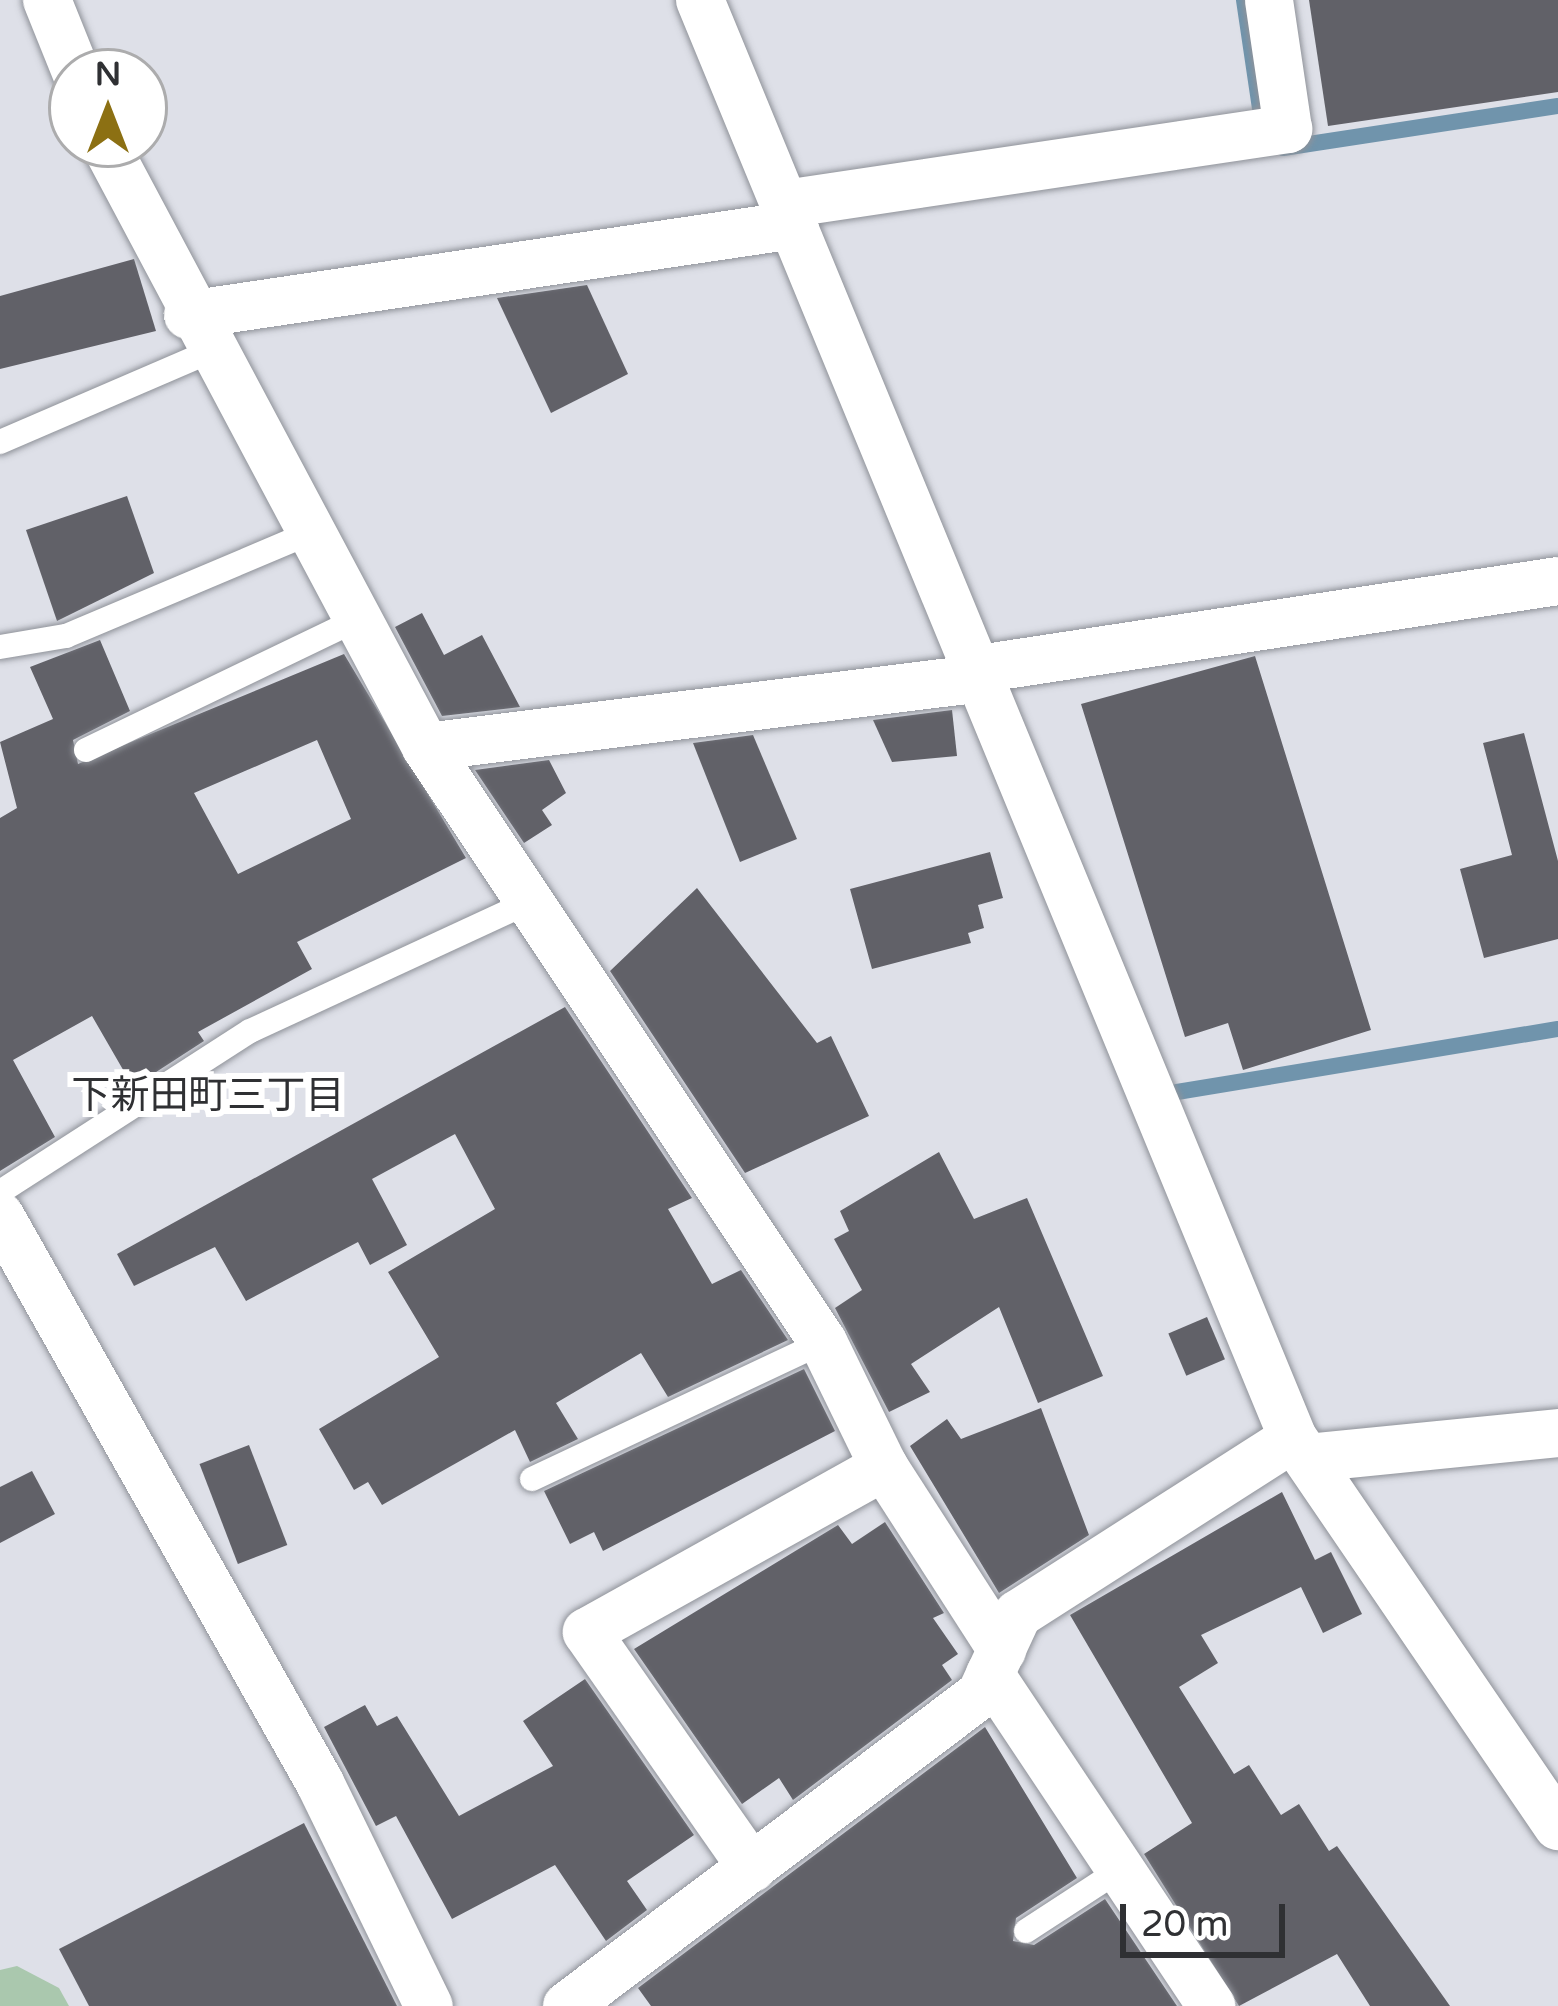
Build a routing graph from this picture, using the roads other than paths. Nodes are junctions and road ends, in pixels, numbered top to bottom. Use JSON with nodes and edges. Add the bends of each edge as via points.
{"nodes":[{"id":1,"x":47,"y":0,"type":"edge"},
{"id":2,"x":700,"y":0,"type":"edge"},
{"id":3,"x":1269,"y":0,"type":"edge"},
{"id":4,"x":66,"y":48,"type":"edge"},
{"id":5,"x":117,"y":168,"type":"edge"},
{"id":6,"x":789,"y":214,"type":"junction"},
{"id":7,"x":199,"y":333,"type":"junction"},
{"id":8,"x":0,"y":442,"type":"edge"},
{"id":9,"x":308,"y":534,"type":"junction"},
{"id":10,"x":1558,"y":581,"type":"edge"},
{"id":11,"x":356,"y":620,"type":"junction"},
{"id":12,"x":0,"y":647,"type":"edge"},
{"id":13,"x":981,"y":674,"type":"junction"},
{"id":14,"x":426,"y":747,"type":"junction"},
{"id":15,"x":86,"y":750,"type":"dead end"},
{"id":16,"x":523,"y":904,"type":"junction"},
{"id":17,"x":0,"y":1192,"type":"edge"},
{"id":18,"x":0,"y":1216,"type":"edge"},
{"id":19,"x":824,"y":1342,"type":"junction"},
{"id":20,"x":1558,"y":1433,"type":"edge"},
{"id":21,"x":1301,"y":1448,"type":"junction"},
{"id":22,"x":884,"y":1467,"type":"junction"},
{"id":23,"x":532,"y":1479,"type":"dead end"},
{"id":24,"x":996,"y":1662,"type":"junction"},
{"id":25,"x":1553,"y":1810,"type":"edge"},
{"id":26,"x":1124,"y":1867,"type":"junction"},
{"id":27,"x":752,"y":1868,"type":"junction"},
{"id":28,"x":1026,"y":1931,"type":"dead end"},
{"id":29,"x":429,"y":2006,"type":"edge"},
{"id":30,"x":567,"y":2006,"type":"edge"},
{"id":31,"x":1211,"y":2006,"type":"edge"}],
"edges":[{"from":1,"to":4,"type":"street"},
{"from":2,"to":6,"type":"street"},
{"from":3,"to":6,"type":"street","via":[[1288,129]]},
{"from":5,"to":7,"type":"street"},
{"from":6,"to":7,"type":"street"},
{"from":6,"to":13,"type":"street"},
{"from":7,"to":8,"type":"lane"},
{"from":7,"to":9,"type":"street"},
{"from":9,"to":11,"type":"street"},
{"from":9,"to":12,"type":"lane","via":[[66,636]]},
{"from":10,"to":13,"type":"street"},
{"from":11,"to":14,"type":"street"},
{"from":11,"to":15,"type":"lane"},
{"from":13,"to":14,"type":"street"},
{"from":13,"to":21,"type":"street"},
{"from":14,"to":16,"type":"street"},
{"from":16,"to":17,"type":"lane","via":[[250,1031]]},
{"from":16,"to":19,"type":"street"},
{"from":18,"to":29,"type":"street","via":[[320,1783]]},
{"from":19,"to":22,"type":"street"},
{"from":19,"to":23,"type":"lane"},
{"from":20,"to":21,"type":"street"},
{"from":21,"to":24,"type":"street","via":[[1018,1614]]},
{"from":21,"to":25,"type":"street"},
{"from":22,"to":24,"type":"street"},
{"from":22,"to":27,"type":"street","via":[[587,1632]]},
{"from":24,"to":26,"type":"street"},
{"from":24,"to":27,"type":"street","via":[[981,1694]]},
{"from":26,"to":28,"type":"lane"},
{"from":26,"to":31,"type":"street"},
{"from":27,"to":30,"type":"street"}]}
